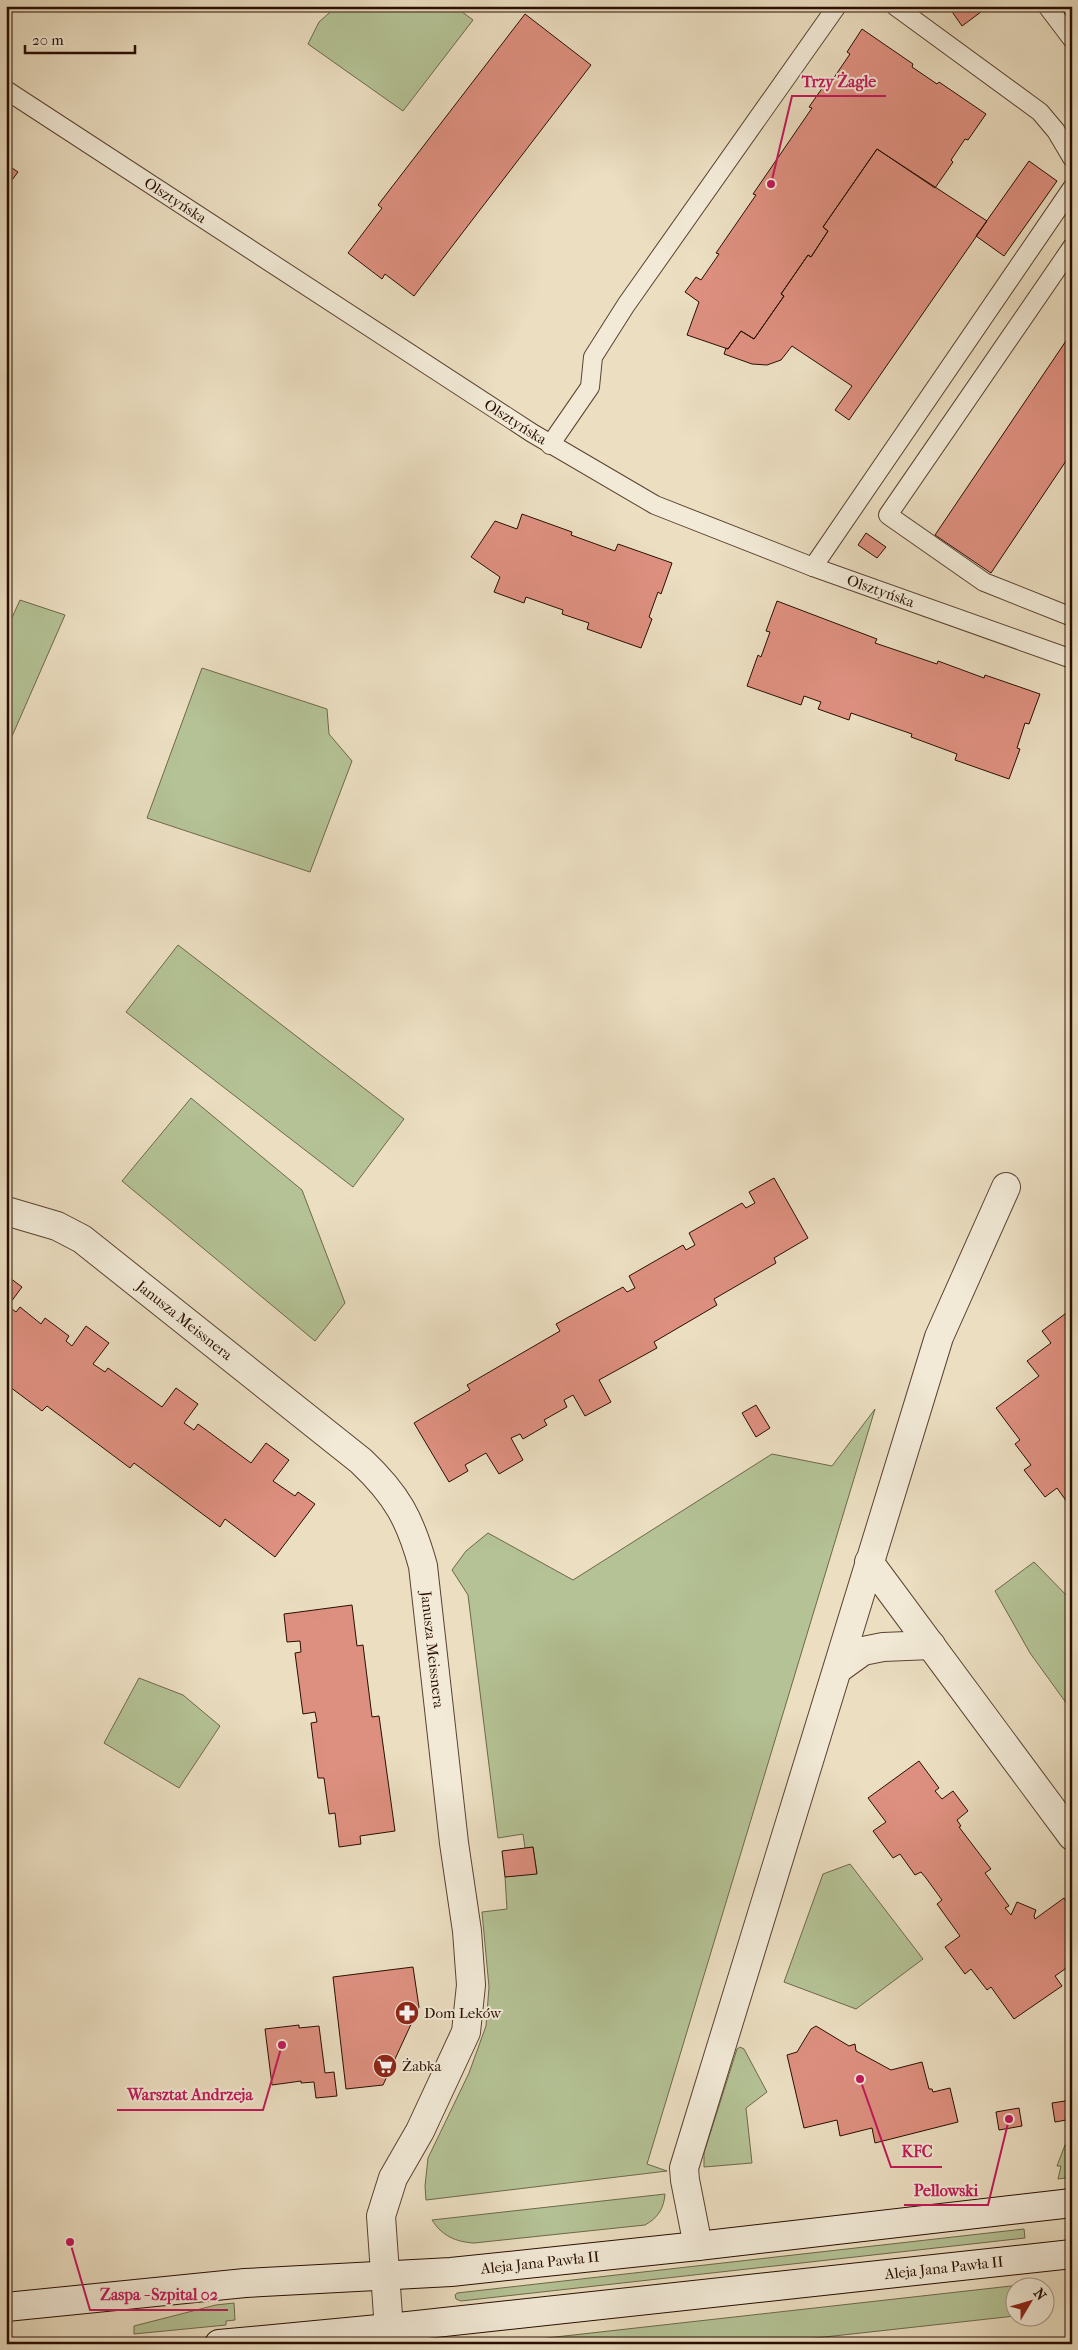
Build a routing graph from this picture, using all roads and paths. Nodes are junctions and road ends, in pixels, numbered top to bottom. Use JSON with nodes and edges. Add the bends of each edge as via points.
{"nodes":[{"id":1,"x":837,"y":6,"type":"edge"},
{"id":2,"x":895,"y":6,"type":"edge"},
{"id":3,"x":1047,"y":6,"type":"edge"},
{"id":4,"x":1072,"y":39,"type":"edge"},
{"id":5,"x":6,"y":90,"type":"edge"},
{"id":6,"x":1072,"y":158,"type":"edge"},
{"id":7,"x":1072,"y":188,"type":"edge"},
{"id":8,"x":1072,"y":247,"type":"edge"},
{"id":9,"x":550,"y":445,"type":"junction"},
{"id":10,"x":813,"y":567,"type":"junction"},
{"id":11,"x":1072,"y":617,"type":"edge"},
{"id":12,"x":1072,"y":659,"type":"edge"},
{"id":13,"x":1006,"y":1186,"type":"dead end"},
{"id":14,"x":6,"y":1211,"type":"edge"},
{"id":15,"x":869,"y":1562,"type":"junction"},
{"id":16,"x":931,"y":1645,"type":"junction"},
{"id":17,"x":838,"y":1669,"type":"junction"},
{"id":18,"x":1072,"y":1836,"type":"edge"},
{"id":19,"x":1072,"y":2203,"type":"edge"},
{"id":20,"x":698,"y":2246,"type":"junction"},
{"id":21,"x":1072,"y":2254,"type":"edge"},
{"id":22,"x":384,"y":2276,"type":"junction"},
{"id":23,"x":6,"y":2307,"type":"edge"},
{"id":24,"x":390,"y":2336,"type":"edge"},
{"id":25,"x":219,"y":2344,"type":"edge"}],
"edges":[{"from":1,"to":9,"type":"lane","via":[[626,304],[593,357],[590,387]]},
{"from":2,"to":6,"type":"lane","via":[[1040,112]]},
{"from":3,"to":4,"type":"lane"},
{"from":5,"to":9,"type":"lane","name":"Olsztyńska"},
{"from":7,"to":10,"type":"lane"},
{"from":8,"to":11,"type":"lane","via":[[888,515],[984,582]]},
{"from":9,"to":10,"type":"lane","name":"Olsztyńska","via":[[655,505]]},
{"from":10,"to":12,"type":"lane","name":"Olsztyńska"},
{"from":13,"to":15,"type":"street","via":[[939,1337]]},
{"from":14,"to":22,"type":"street","name":"Janusza Meissnera","via":[[57,1226],[82,1239],[361,1461],[399,1503],[414,1534],[423,1566],[471,1985],[466,2032],[420,2130],[393,2178],[382,2216]]},
{"from":15,"to":16,"type":"street"},
{"from":15,"to":17,"type":"street"},
{"from":16,"to":17,"type":"street","via":[[862,1651]]},
{"from":16,"to":18,"type":"street"},
{"from":17,"to":20,"type":"street","via":[[684,2168]]},
{"from":19,"to":20,"type":"street","name":"Aleja Jana Pawła II"},
{"from":20,"to":22,"type":"street","name":"Aleja Jana Pawła II"},
{"from":21,"to":24,"type":"street","name":"Aleja Jana Pawła II"},
{"from":22,"to":23,"type":"street","name":"Aleja Jana Pawła II","via":[[245,2283]]},
{"from":22,"to":24,"type":"street","name":"Janusza Meissnera"},
{"from":24,"to":25,"type":"street","name":"Aleja Jana Pawła II"}]}
